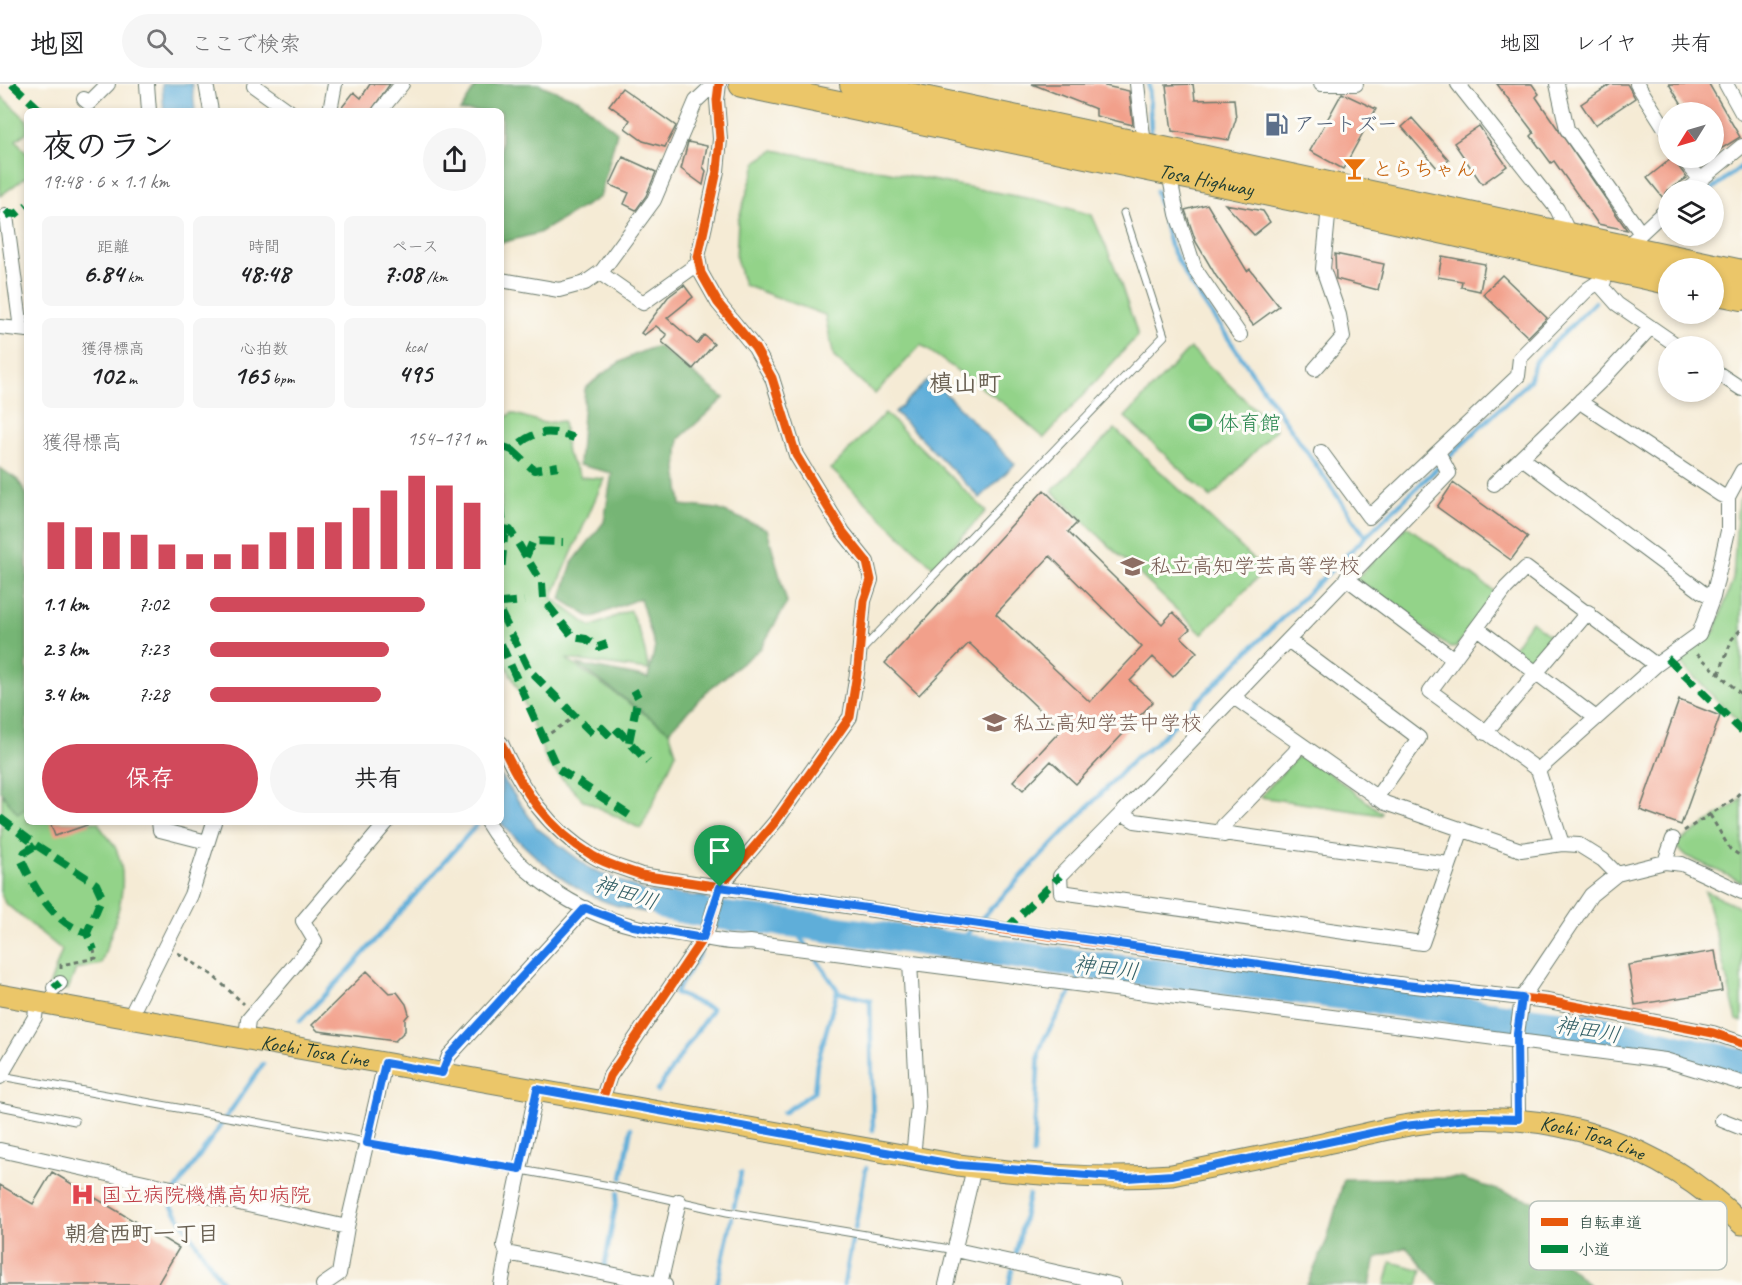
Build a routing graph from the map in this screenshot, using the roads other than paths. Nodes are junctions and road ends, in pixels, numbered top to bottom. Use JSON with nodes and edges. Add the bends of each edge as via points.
{"nodes":[{"id":1,"x":108,"y":84,"type":"edge"},
{"id":2,"x":147,"y":84,"type":"edge"},
{"id":3,"x":206,"y":84,"type":"edge"},
{"id":4,"x":255,"y":84,"type":"edge"},
{"id":5,"x":335,"y":84,"type":"edge"},
{"id":6,"x":402,"y":84,"type":"edge"},
{"id":7,"x":714,"y":84,"type":"edge"},
{"id":8,"x":719,"y":84,"type":"edge"},
{"id":9,"x":742,"y":84,"type":"edge"},
{"id":10,"x":853,"y":84,"type":"edge"},
{"id":11,"x":1137,"y":84,"type":"edge"},
{"id":12,"x":1321,"y":84,"type":"edge"},
{"id":13,"x":1356,"y":84,"type":"edge"},
{"id":14,"x":1458,"y":84,"type":"edge"},
{"id":15,"x":1557,"y":84,"type":"edge"},
{"id":16,"x":1637,"y":84,"type":"edge"},
{"id":17,"x":1726,"y":84,"type":"edge"},
{"id":18,"x":84,"y":99,"type":"dead end"},
{"id":19,"x":149,"y":108,"type":"edge"},
{"id":20,"x":210,"y":108,"type":"edge"},
{"id":21,"x":285,"y":108,"type":"edge"},
{"id":22,"x":331,"y":108,"type":"edge"},
{"id":23,"x":382,"y":108,"type":"edge"},
{"id":24,"x":1742,"y":113,"type":"edge"},
{"id":25,"x":1658,"y":117,"type":"edge"},
{"id":26,"x":1144,"y":146,"type":"junction"},
{"id":27,"x":1742,"y":146,"type":"edge"},
{"id":28,"x":1691,"y":168,"type":"edge"},
{"id":29,"x":1169,"y":172,"type":"junction"},
{"id":30,"x":1701,"y":180,"type":"joint"},
{"id":31,"x":1329,"y":206,"type":"junction"},
{"id":32,"x":1124,"y":213,"type":"dead end"},
{"id":33,"x":6,"y":216,"type":"dead end"},
{"id":34,"x":1658,"y":218,"type":"edge"},
{"id":35,"x":1567,"y":236,"type":"junction"},
{"id":36,"x":1619,"y":257,"type":"junction"},
{"id":37,"x":699,"y":263,"type":"junction"},
{"id":38,"x":600,"y":273,"type":"junction"},
{"id":39,"x":1742,"y":273,"type":"edge"},
{"id":40,"x":1658,"y":275,"type":"edge"},
{"id":41,"x":504,"y":281,"type":"edge"},
{"id":42,"x":1724,"y":293,"type":"edge"},
{"id":43,"x":1742,"y":297,"type":"edge"},
{"id":44,"x":0,"y":327,"type":"edge"},
{"id":45,"x":1650,"y":328,"type":"junction"},
{"id":46,"x":24,"y":330,"type":"edge"},
{"id":47,"x":1240,"y":335,"type":"dead end"},
{"id":48,"x":1662,"y":336,"type":"edge"},
{"id":49,"x":1315,"y":369,"type":"dead end"},
{"id":50,"x":1724,"y":377,"type":"edge"},
{"id":51,"x":1742,"y":389,"type":"edge"},
{"id":52,"x":1581,"y":400,"type":"junction"},
{"id":53,"x":1321,"y":452,"type":"dead end"},
{"id":54,"x":1522,"y":458,"type":"junction"},
{"id":55,"x":1442,"y":459,"type":"junction"},
{"id":56,"x":1742,"y":471,"type":"edge"},
{"id":57,"x":1494,"y":484,"type":"dead end"},
{"id":58,"x":1728,"y":497,"type":"junction"},
{"id":59,"x":1346,"y":578,"type":"junction"},
{"id":60,"x":1713,"y":597,"type":"junction"},
{"id":61,"x":1588,"y":612,"type":"junction"},
{"id":62,"x":1477,"y":628,"type":"junction"},
{"id":63,"x":1288,"y":640,"type":"junction"},
{"id":64,"x":859,"y":653,"type":"junction"},
{"id":65,"x":1454,"y":659,"type":"junction"},
{"id":66,"x":1656,"y":665,"type":"junction"},
{"id":67,"x":1536,"y":672,"type":"junction"},
{"id":68,"x":1235,"y":698,"type":"junction"},
{"id":69,"x":1596,"y":718,"type":"junction"},
{"id":70,"x":1485,"y":733,"type":"junction"},
{"id":71,"x":1299,"y":743,"type":"junction"},
{"id":72,"x":504,"y":750,"type":"edge"},
{"id":73,"x":1538,"y":770,"type":"junction"},
{"id":74,"x":1376,"y":798,"type":"junction"},
{"id":75,"x":1122,"y":813,"type":"junction"},
{"id":76,"x":159,"y":825,"type":"edge"},
{"id":77,"x":213,"y":825,"type":"edge"},
{"id":78,"x":384,"y":825,"type":"edge"},
{"id":79,"x":489,"y":825,"type":"edge"},
{"id":80,"x":1462,"y":829,"type":"junction"},
{"id":81,"x":1224,"y":835,"type":"junction"},
{"id":82,"x":1673,"y":838,"type":"road end"},
{"id":83,"x":207,"y":842,"type":"junction"},
{"id":84,"x":1562,"y":844,"type":"junction"},
{"id":85,"x":1665,"y":862,"type":"junction"},
{"id":86,"x":1449,"y":864,"type":"junction"},
{"id":87,"x":1617,"y":874,"type":"junction"},
{"id":88,"x":720,"y":890,"type":"junction"},
{"id":89,"x":1742,"y":891,"type":"edge"},
{"id":90,"x":585,"y":908,"type":"junction"},
{"id":91,"x":705,"y":935,"type":"junction"},
{"id":92,"x":910,"y":963,"type":"junction"},
{"id":93,"x":0,"y":995,"type":"edge"},
{"id":94,"x":1521,"y":1000,"type":"junction"},
{"id":95,"x":37,"y":1001,"type":"junction"},
{"id":96,"x":129,"y":1019,"type":"junction"},
{"id":97,"x":246,"y":1037,"type":"junction"},
{"id":98,"x":1517,"y":1037,"type":"junction"},
{"id":99,"x":1742,"y":1043,"type":"edge"},
{"id":100,"x":385,"y":1063,"type":"junction"},
{"id":101,"x":442,"y":1073,"type":"junction"},
{"id":102,"x":0,"y":1076,"type":"edge"},
{"id":103,"x":1742,"y":1083,"type":"edge"},
{"id":104,"x":537,"y":1089,"type":"junction"},
{"id":105,"x":602,"y":1100,"type":"junction"},
{"id":106,"x":0,"y":1106,"type":"edge"},
{"id":107,"x":1518,"y":1119,"type":"junction"},
{"id":108,"x":1722,"y":1120,"type":"dead end"},
{"id":109,"x":75,"y":1121,"type":"dead end"},
{"id":110,"x":1742,"y":1128,"type":"edge"},
{"id":111,"x":367,"y":1143,"type":"junction"},
{"id":112,"x":0,"y":1150,"type":"edge"},
{"id":113,"x":913,"y":1157,"type":"junction"},
{"id":114,"x":974,"y":1167,"type":"junction"},
{"id":115,"x":520,"y":1169,"type":"junction"},
{"id":116,"x":679,"y":1201,"type":"junction"},
{"id":117,"x":1717,"y":1201,"type":"edge"},
{"id":118,"x":347,"y":1227,"type":"junction"},
{"id":119,"x":956,"y":1250,"type":"junction"},
{"id":120,"x":507,"y":1253,"type":"junction"},
{"id":121,"x":663,"y":1284,"type":"edge"},
{"id":122,"x":323,"y":1285,"type":"edge"},
{"id":123,"x":501,"y":1285,"type":"edge"},
{"id":124,"x":946,"y":1285,"type":"edge"},
{"id":125,"x":1114,"y":1285,"type":"edge"}],
"edges":[{"from":1,"to":18,"type":"street","via":[[88,103]]},
{"from":2,"to":19,"type":"street"},
{"from":3,"to":20,"type":"street"},
{"from":4,"to":21,"type":"street"},
{"from":5,"to":22,"type":"street"},
{"from":6,"to":23,"type":"street"},
{"from":7,"to":38,"type":"street","via":[[696,101],[654,200]]},
{"from":8,"to":37,"type":"street","via":[[717,171]]},
{"from":9,"to":29,"type":"highway","name":"Tosa Highway"},
{"from":10,"to":26,"type":"highway","name":"Tosa Highway"},
{"from":11,"to":26,"type":"street"},
{"from":12,"to":13,"type":"street"},
{"from":14,"to":35,"type":"street","via":[[1557,209]]},
{"from":15,"to":36,"type":"street","via":[[1567,129]]},
{"from":16,"to":25,"type":"street"},
{"from":17,"to":24,"type":"street"},
{"from":26,"to":35,"type":"highway","name":"Tosa Highway"},
{"from":27,"to":30,"type":"street"},
{"from":28,"to":30,"type":"street"},
{"from":29,"to":31,"type":"highway","name":"Tosa Highway"},
{"from":29,"to":47,"type":"street","via":[[1177,214],[1195,269]]},
{"from":31,"to":36,"type":"highway","name":"Tosa Highway"},
{"from":31,"to":49,"type":"street","via":[[1323,269],[1343,337]]},
{"from":32,"to":64,"type":"lane","via":[[1164,336]]},
{"from":33,"to":46,"type":"street"},
{"from":34,"to":36,"type":"street"},
{"from":35,"to":36,"type":"highway","name":"Tosa Highway"},
{"from":36,"to":39,"type":"highway","name":"Tosa Highway"},
{"from":36,"to":40,"type":"highway","name":"Tosa Highway"},
{"from":36,"to":45,"type":"street","via":[[1602,287],[1617,304]]},
{"from":36,"to":55,"type":"street","via":[[1520,358],[1518,376]]},
{"from":37,"to":38,"type":"street","via":[[643,303]]},
{"from":37,"to":64,"type":"street","via":[[718,303],[755,348],[772,378],[796,456],[843,532],[867,562],[871,580],[864,601]]},
{"from":38,"to":41,"type":"street","via":[[585,283],[559,290]]},
{"from":42,"to":43,"type":"highway"},
{"from":44,"to":46,"type":"street"},
{"from":45,"to":48,"type":"street"},
{"from":45,"to":52,"type":"street"},
{"from":50,"to":51,"type":"street"},
{"from":52,"to":54,"type":"street"},
{"from":52,"to":58,"type":"street"},
{"from":53,"to":55,"type":"street","via":[[1369,517]]},
{"from":54,"to":57,"type":"street"},
{"from":54,"to":60,"type":"street"},
{"from":55,"to":59,"type":"street","via":[[1449,473]]},
{"from":56,"to":58,"type":"street"},
{"from":58,"to":60,"type":"street","via":[[1728,531]]},
{"from":59,"to":63,"type":"street"},
{"from":59,"to":65,"type":"street"},
{"from":60,"to":66,"type":"street","via":[[1699,634]]},
{"from":61,"to":62,"type":"street","via":[[1526,568]]},
{"from":61,"to":66,"type":"street"},
{"from":61,"to":67,"type":"street"},
{"from":62,"to":65,"type":"street"},
{"from":62,"to":67,"type":"street"},
{"from":63,"to":68,"type":"street"},
{"from":63,"to":74,"type":"street","via":[[1419,738]]},
{"from":64,"to":88,"type":"street","via":[[850,717],[776,821]]},
{"from":65,"to":70,"type":"street","via":[[1430,691]]},
{"from":66,"to":69,"type":"street"},
{"from":67,"to":69,"type":"street"},
{"from":67,"to":70,"type":"street"},
{"from":68,"to":71,"type":"street"},
{"from":68,"to":75,"type":"street"},
{"from":69,"to":73,"type":"street"},
{"from":70,"to":73,"type":"street"},
{"from":71,"to":74,"type":"street"},
{"from":71,"to":81,"type":"street","via":[[1295,752],[1223,826]]},
{"from":72,"to":88,"type":"street","via":[[517,779],[547,820],[595,858],[641,875]]},
{"from":73,"to":84,"type":"street"},
{"from":74,"to":80,"type":"street"},
{"from":75,"to":81,"type":"street","via":[[1135,821]]},
{"from":75,"to":86,"type":"street","via":[[1060,876],[1061,892],[1422,943]]},
{"from":76,"to":83,"type":"street","via":[[160,830]]},
{"from":77,"to":83,"type":"street"},
{"from":78,"to":97,"type":"street","via":[[303,921],[315,941],[248,1020]]},
{"from":79,"to":90,"type":"street","via":[[519,861],[549,887]]},
{"from":80,"to":84,"type":"street","via":[[1521,850]]},
{"from":80,"to":86,"type":"street"},
{"from":81,"to":86,"type":"street"},
{"from":82,"to":85,"type":"street"},
{"from":83,"to":96,"type":"street","via":[[191,895]]},
{"from":84,"to":87,"type":"street","via":[[1579,845]]},
{"from":85,"to":87,"type":"street"},
{"from":85,"to":89,"type":"street","via":[[1683,864]]},
{"from":87,"to":94,"type":"street","via":[[1585,902]]},
{"from":88,"to":91,"type":"street"},
{"from":88,"to":94,"type":"street"},
{"from":90,"to":91,"type":"street","via":[[633,926]]},
{"from":90,"to":101,"type":"street","via":[[449,1056]]},
{"from":91,"to":92,"type":"street","via":[[731,944],[750,942]]},
{"from":91,"to":105,"type":"street","via":[[610,1076]]},
{"from":92,"to":98,"type":"street"},
{"from":92,"to":113,"type":"street","via":[[918,1107]]},
{"from":93,"to":95,"type":"main road","name":"Kochi Tosa Line"},
{"from":94,"to":98,"type":"street"},
{"from":94,"to":99,"type":"street","via":[[1694,1029]]},
{"from":95,"to":96,"type":"main road","name":"Kochi Tosa Line"},
{"from":95,"to":102,"type":"street","via":[[35,1017]]},
{"from":96,"to":97,"type":"main road","name":"Kochi Tosa Line"},
{"from":97,"to":100,"type":"main road","name":"Kochi Tosa Line"},
{"from":98,"to":103,"type":"street","via":[[1665,1060]]},
{"from":98,"to":107,"type":"street"},
{"from":100,"to":101,"type":"main road","name":"Kochi Tosa Line"},
{"from":100,"to":111,"type":"street"},
{"from":101,"to":104,"type":"main road","name":"Kochi Tosa Line"},
{"from":102,"to":111,"type":"lane"},
{"from":104,"to":105,"type":"main road","name":"Kochi Tosa Line"},
{"from":104,"to":115,"type":"street"},
{"from":105,"to":113,"type":"main road","name":"Kochi Tosa Line"},
{"from":106,"to":109,"type":"lane"},
{"from":107,"to":114,"type":"main road","name":"Kochi Tosa Line","via":[[1476,1118],[1415,1125],[1172,1175],[1127,1178]]},
{"from":107,"to":117,"type":"main road","name":"Kochi Tosa Line","via":[[1563,1125],[1637,1151]]},
{"from":108,"to":110,"type":"street"},
{"from":111,"to":115,"type":"lane"},
{"from":111,"to":118,"type":"street"},
{"from":112,"to":118,"type":"street"},
{"from":113,"to":114,"type":"main road","name":"Kochi Tosa Line"},
{"from":114,"to":119,"type":"street"},
{"from":115,"to":116,"type":"lane"},
{"from":115,"to":120,"type":"street","via":[[504,1245]]},
{"from":116,"to":119,"type":"lane"},
{"from":116,"to":121,"type":"street"},
{"from":118,"to":122,"type":"street","via":[[339,1274]]},
{"from":119,"to":124,"type":"street"},
{"from":119,"to":125,"type":"street"},
{"from":120,"to":121,"type":"street"},
{"from":120,"to":123,"type":"street"}]}
